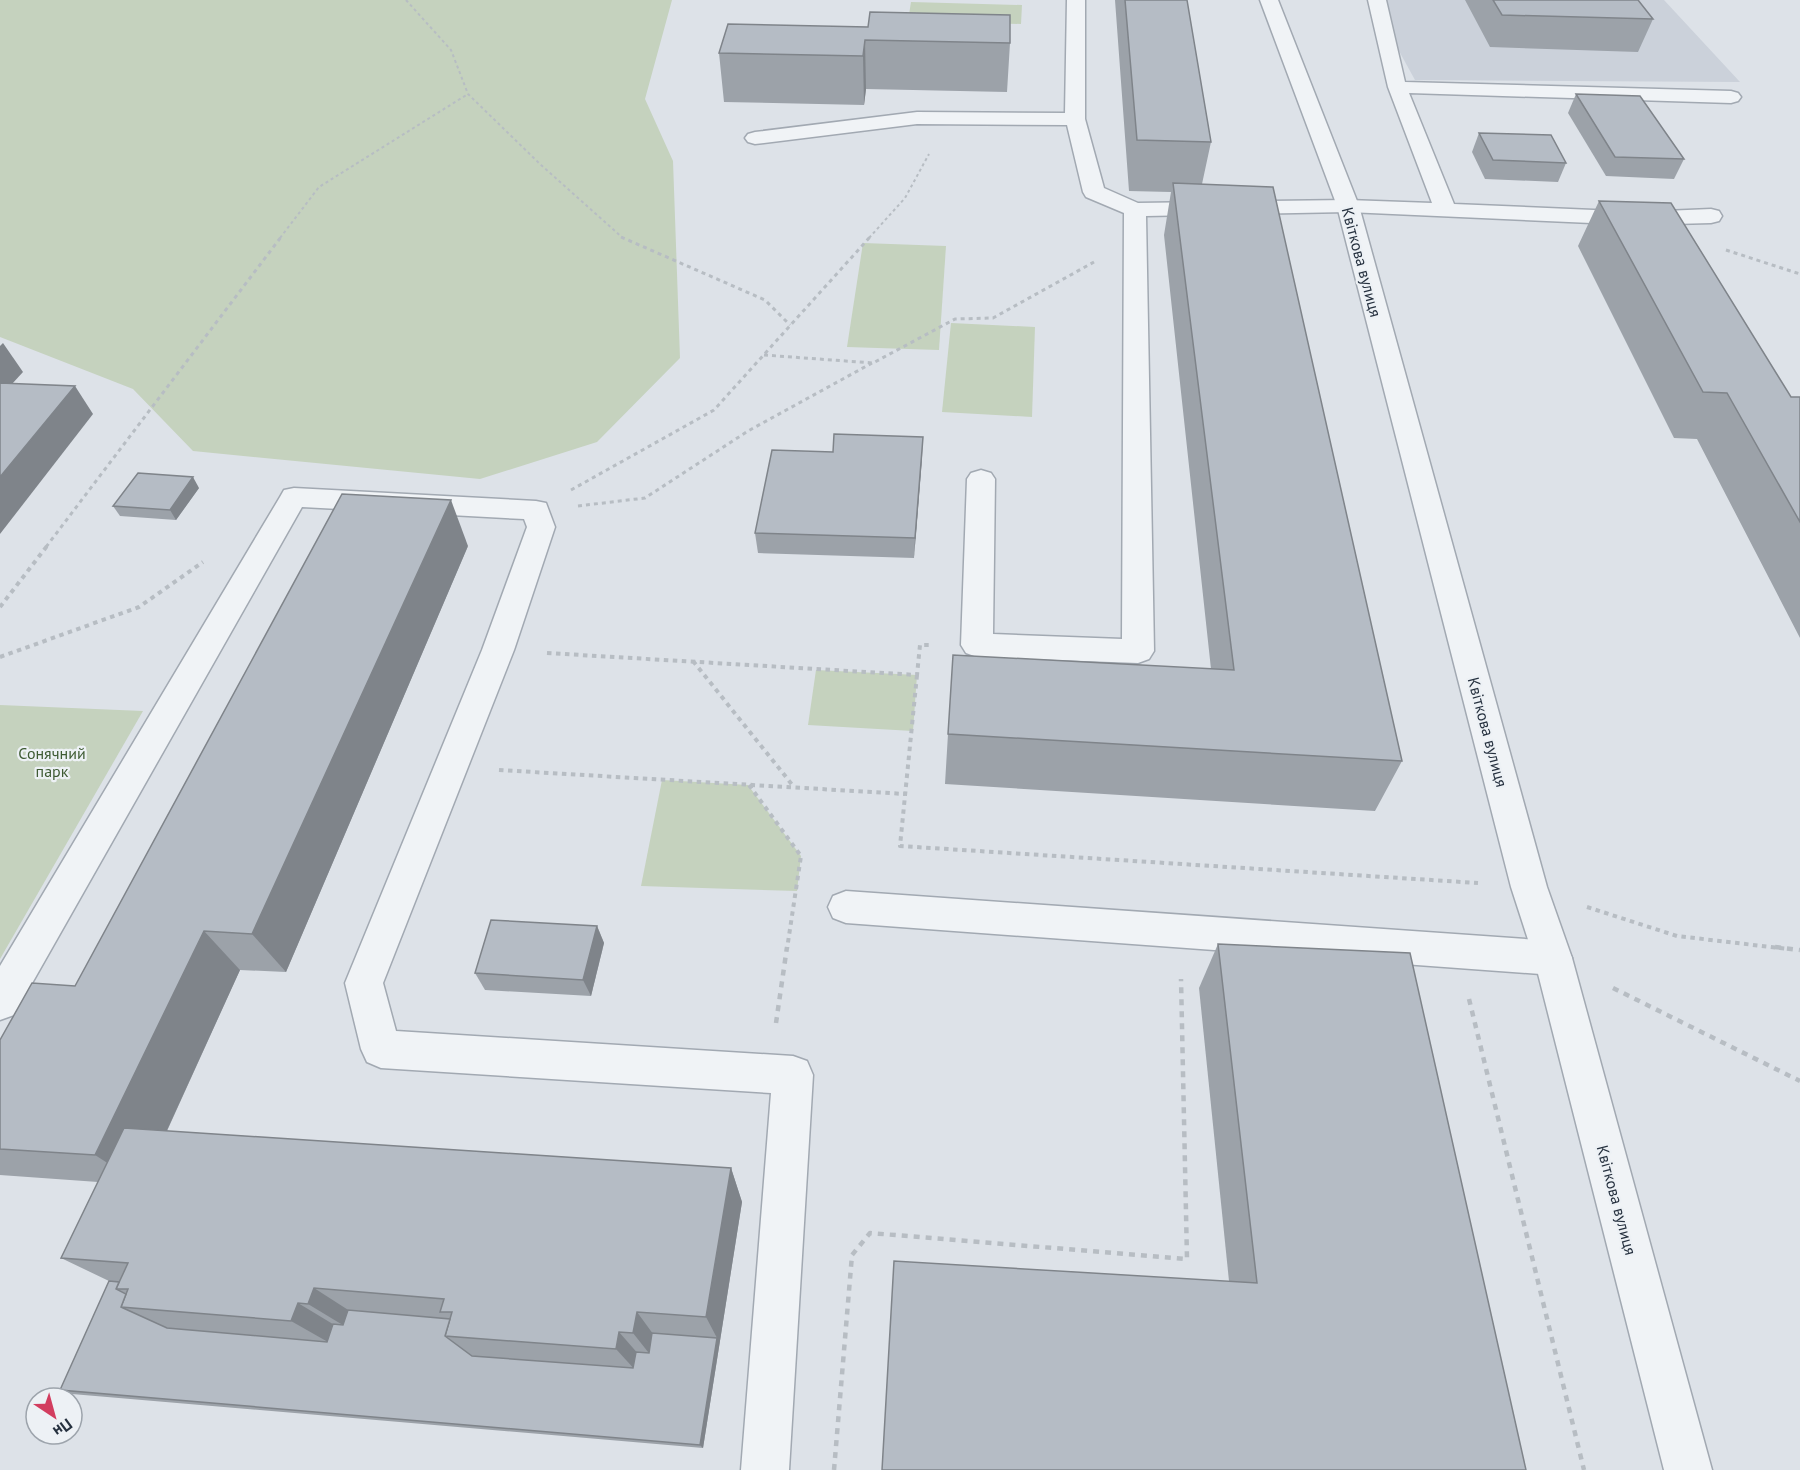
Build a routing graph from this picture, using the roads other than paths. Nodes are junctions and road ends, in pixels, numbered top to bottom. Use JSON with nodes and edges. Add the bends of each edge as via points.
{"nodes":[{"id":1,"x":1076,"y":0,"type":"edge"},
{"id":2,"x":1269,"y":0,"type":"edge"},
{"id":3,"x":1377,"y":0,"type":"edge"},
{"id":4,"x":1397,"y":87,"type":"junction"},
{"id":5,"x":1731,"y":97,"type":"dead end"},
{"id":6,"x":1075,"y":119,"type":"junction"},
{"id":7,"x":755,"y":138,"type":"dead end"},
{"id":8,"x":1348,"y":206,"type":"junction"},
{"id":9,"x":1135,"y":210,"type":"junction"},
{"id":10,"x":1446,"y":211,"type":"junction"},
{"id":11,"x":1648,"y":211,"type":"junction"},
{"id":12,"x":1711,"y":216,"type":"dead end"},
{"id":13,"x":1660,"y":243,"type":"edge"},
{"id":14,"x":981,"y":479,"type":"dead end"},
{"id":15,"x":846,"y":907,"type":"dead end"},
{"id":16,"x":1553,"y":958,"type":"junction"},
{"id":17,"x":0,"y":1002,"type":"edge"},
{"id":18,"x":765,"y":1470,"type":"edge"},
{"id":19,"x":1688,"y":1470,"type":"edge"}],
"edges":[{"from":1,"to":6,"type":"street"},
{"from":2,"to":8,"type":"street","name":"Квіткова вулиця"},
{"from":3,"to":4,"type":"street"},
{"from":4,"to":5,"type":"street"},
{"from":4,"to":10,"type":"street"},
{"from":6,"to":7,"type":"street","via":[[917,117]]},
{"from":6,"to":9,"type":"street","via":[[1094,192]]},
{"from":8,"to":9,"type":"street"},
{"from":8,"to":10,"type":"street"},
{"from":8,"to":16,"type":"street","name":"Квіткова вулиця","via":[[1529,887]]},
{"from":9,"to":14,"type":"street","via":[[1138,651],[976,645]]},
{"from":10,"to":11,"type":"street"},
{"from":11,"to":12,"type":"street"},
{"from":11,"to":13,"type":"street"},
{"from":15,"to":16,"type":"street"},
{"from":16,"to":19,"type":"street","name":"Квіткова вулиця"},
{"from":17,"to":18,"type":"street","via":[[294,497],[536,510],[542,527],[498,650],[364,983],[381,1049],[793,1075]]}]}
